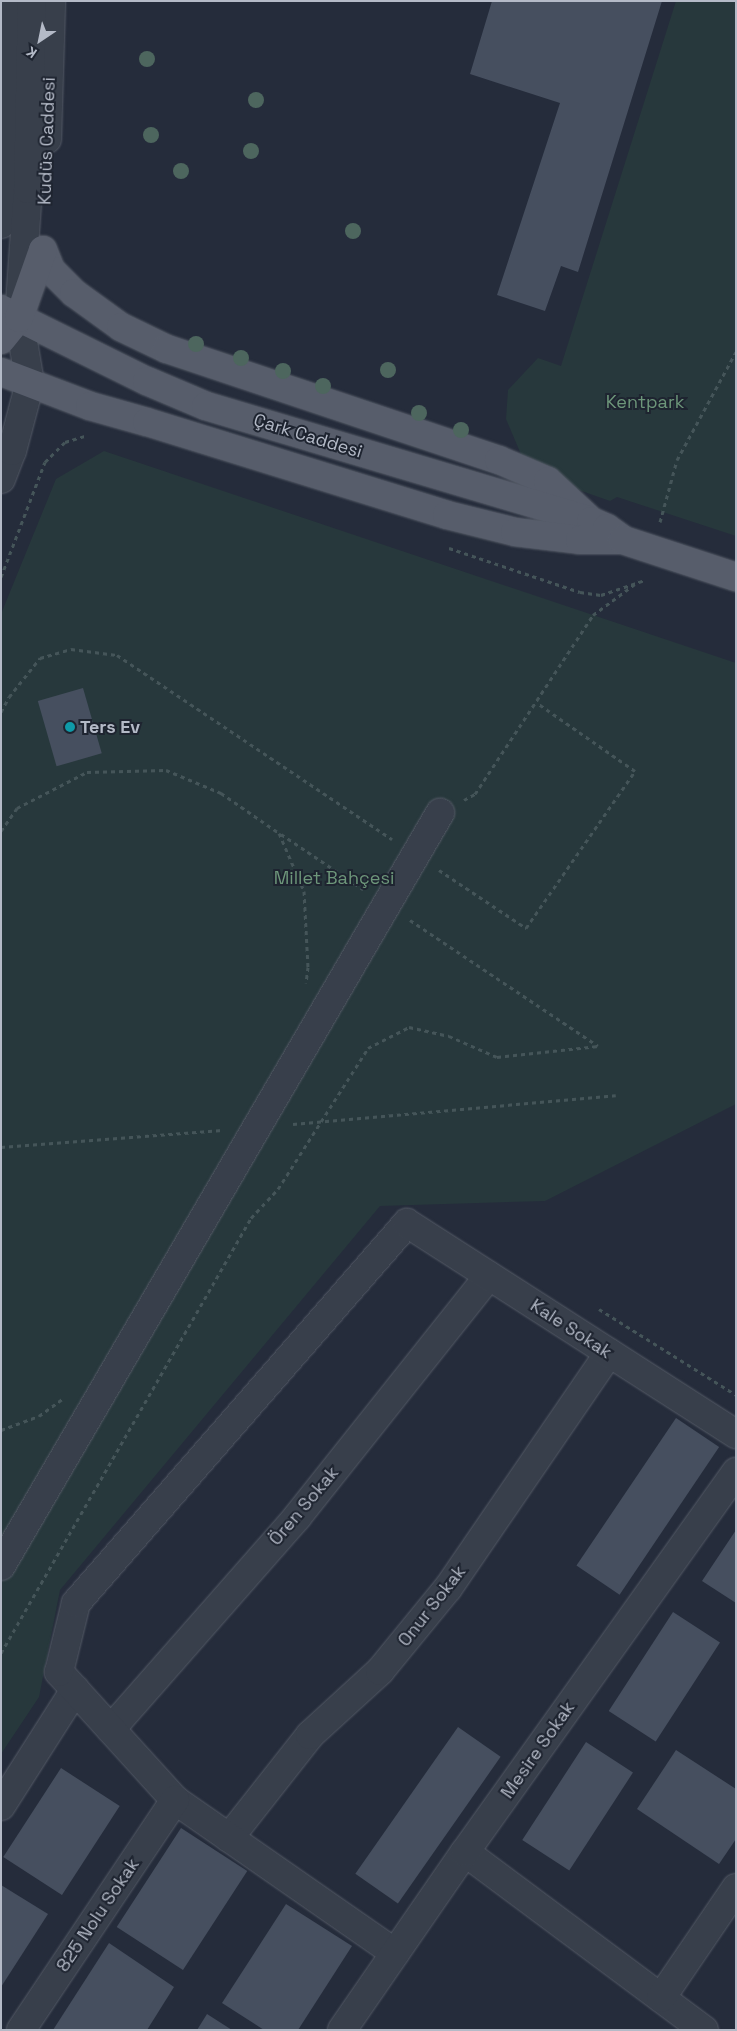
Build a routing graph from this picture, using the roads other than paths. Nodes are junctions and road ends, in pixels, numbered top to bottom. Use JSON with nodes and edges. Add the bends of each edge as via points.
{"nodes":[{"id":1,"x":9,"y":1,"type":"edge"},
{"id":2,"x":32,"y":1,"type":"edge"},
{"id":3,"x":51,"y":1,"type":"edge"},
{"id":4,"x":1,"y":224,"type":"edge"},
{"id":5,"x":43,"y":250,"type":"junction"},
{"id":6,"x":10,"y":314,"type":"edge"},
{"id":7,"x":1,"y":340,"type":"edge"},
{"id":8,"x":1,"y":372,"type":"edge"},
{"id":9,"x":30,"y":383,"type":"junction"},
{"id":10,"x":1,"y":479,"type":"edge"},
{"id":11,"x":591,"y":521,"type":"junction"},
{"id":12,"x":623,"y":540,"type":"junction"},
{"id":13,"x":736,"y":577,"type":"edge"},
{"id":14,"x":440,"y":813,"type":"road end"},
{"id":15,"x":489,"y":1276,"type":"junction"},
{"id":16,"x":609,"y":1353,"type":"junction"},
{"id":17,"x":736,"y":1434,"type":"edge"},
{"id":18,"x":736,"y":1472,"type":"edge"},
{"id":19,"x":1,"y":1566,"type":"edge"},
{"id":20,"x":76,"y":1690,"type":"junction"},
{"id":21,"x":111,"y":1729,"type":"junction"},
{"id":22,"x":175,"y":1800,"type":"junction"},
{"id":23,"x":1,"y":1806,"type":"edge"},
{"id":24,"x":229,"y":1838,"type":"junction"},
{"id":25,"x":465,"y":1852,"type":"junction"},
{"id":26,"x":736,"y":1888,"type":"edge"},
{"id":27,"x":395,"y":1953,"type":"junction"},
{"id":28,"x":661,"y":1998,"type":"junction"},
{"id":29,"x":21,"y":2030,"type":"edge"},
{"id":30,"x":342,"y":2030,"type":"edge"},
{"id":31,"x":704,"y":2030,"type":"edge"}],
"edges":[{"from":1,"to":4,"type":"street"},
{"from":2,"to":6,"type":"street","via":[[28,189]]},
{"from":3,"to":5,"type":"street","name":"Kudüs Caddesi"},
{"from":5,"to":6,"type":"main road"},
{"from":5,"to":11,"type":"main road","via":[[51,270],[74,293],[122,327],[167,349],[499,460],[548,481]]},
{"from":6,"to":7,"type":"main road"},
{"from":6,"to":9,"type":"street"},
{"from":6,"to":11,"type":"main road","name":"Çark Caddesi","via":[[206,406]]},
{"from":8,"to":9,"type":"main road","name":"Çark Caddesi"},
{"from":9,"to":10,"type":"street"},
{"from":9,"to":12,"type":"main road","name":"Çark Caddesi","via":[[90,406],[447,515],[515,532],[580,540]]},
{"from":11,"to":12,"type":"main road","name":"Çark Caddesi"},
{"from":12,"to":13,"type":"main road","name":"Çark Caddesi"},
{"from":14,"to":19,"type":"street"},
{"from":15,"to":16,"type":"street","name":"Kale Sokak"},
{"from":15,"to":20,"type":"street","name":"Kale Sokak","via":[[407,1223],[76,1603],[59,1672]]},
{"from":15,"to":21,"type":"street","name":"Ören Sokak","via":[[297,1518]]},
{"from":16,"to":17,"type":"street","name":"Kale Sokak"},
{"from":16,"to":24,"type":"street","name":"Onur Sokak","via":[[448,1588],[380,1672],[310,1735]]},
{"from":18,"to":25,"type":"street","name":"Mesire Sokak"},
{"from":20,"to":21,"type":"street"},
{"from":20,"to":23,"type":"street"},
{"from":21,"to":22,"type":"street"},
{"from":22,"to":24,"type":"street"},
{"from":22,"to":29,"type":"street","name":"825 Nolu Sokak"},
{"from":24,"to":27,"type":"street"},
{"from":25,"to":27,"type":"street","name":"Mesire Sokak"},
{"from":25,"to":28,"type":"street"},
{"from":26,"to":28,"type":"street"},
{"from":27,"to":30,"type":"street","name":"Mesire Sokak"},
{"from":28,"to":31,"type":"street"}]}
